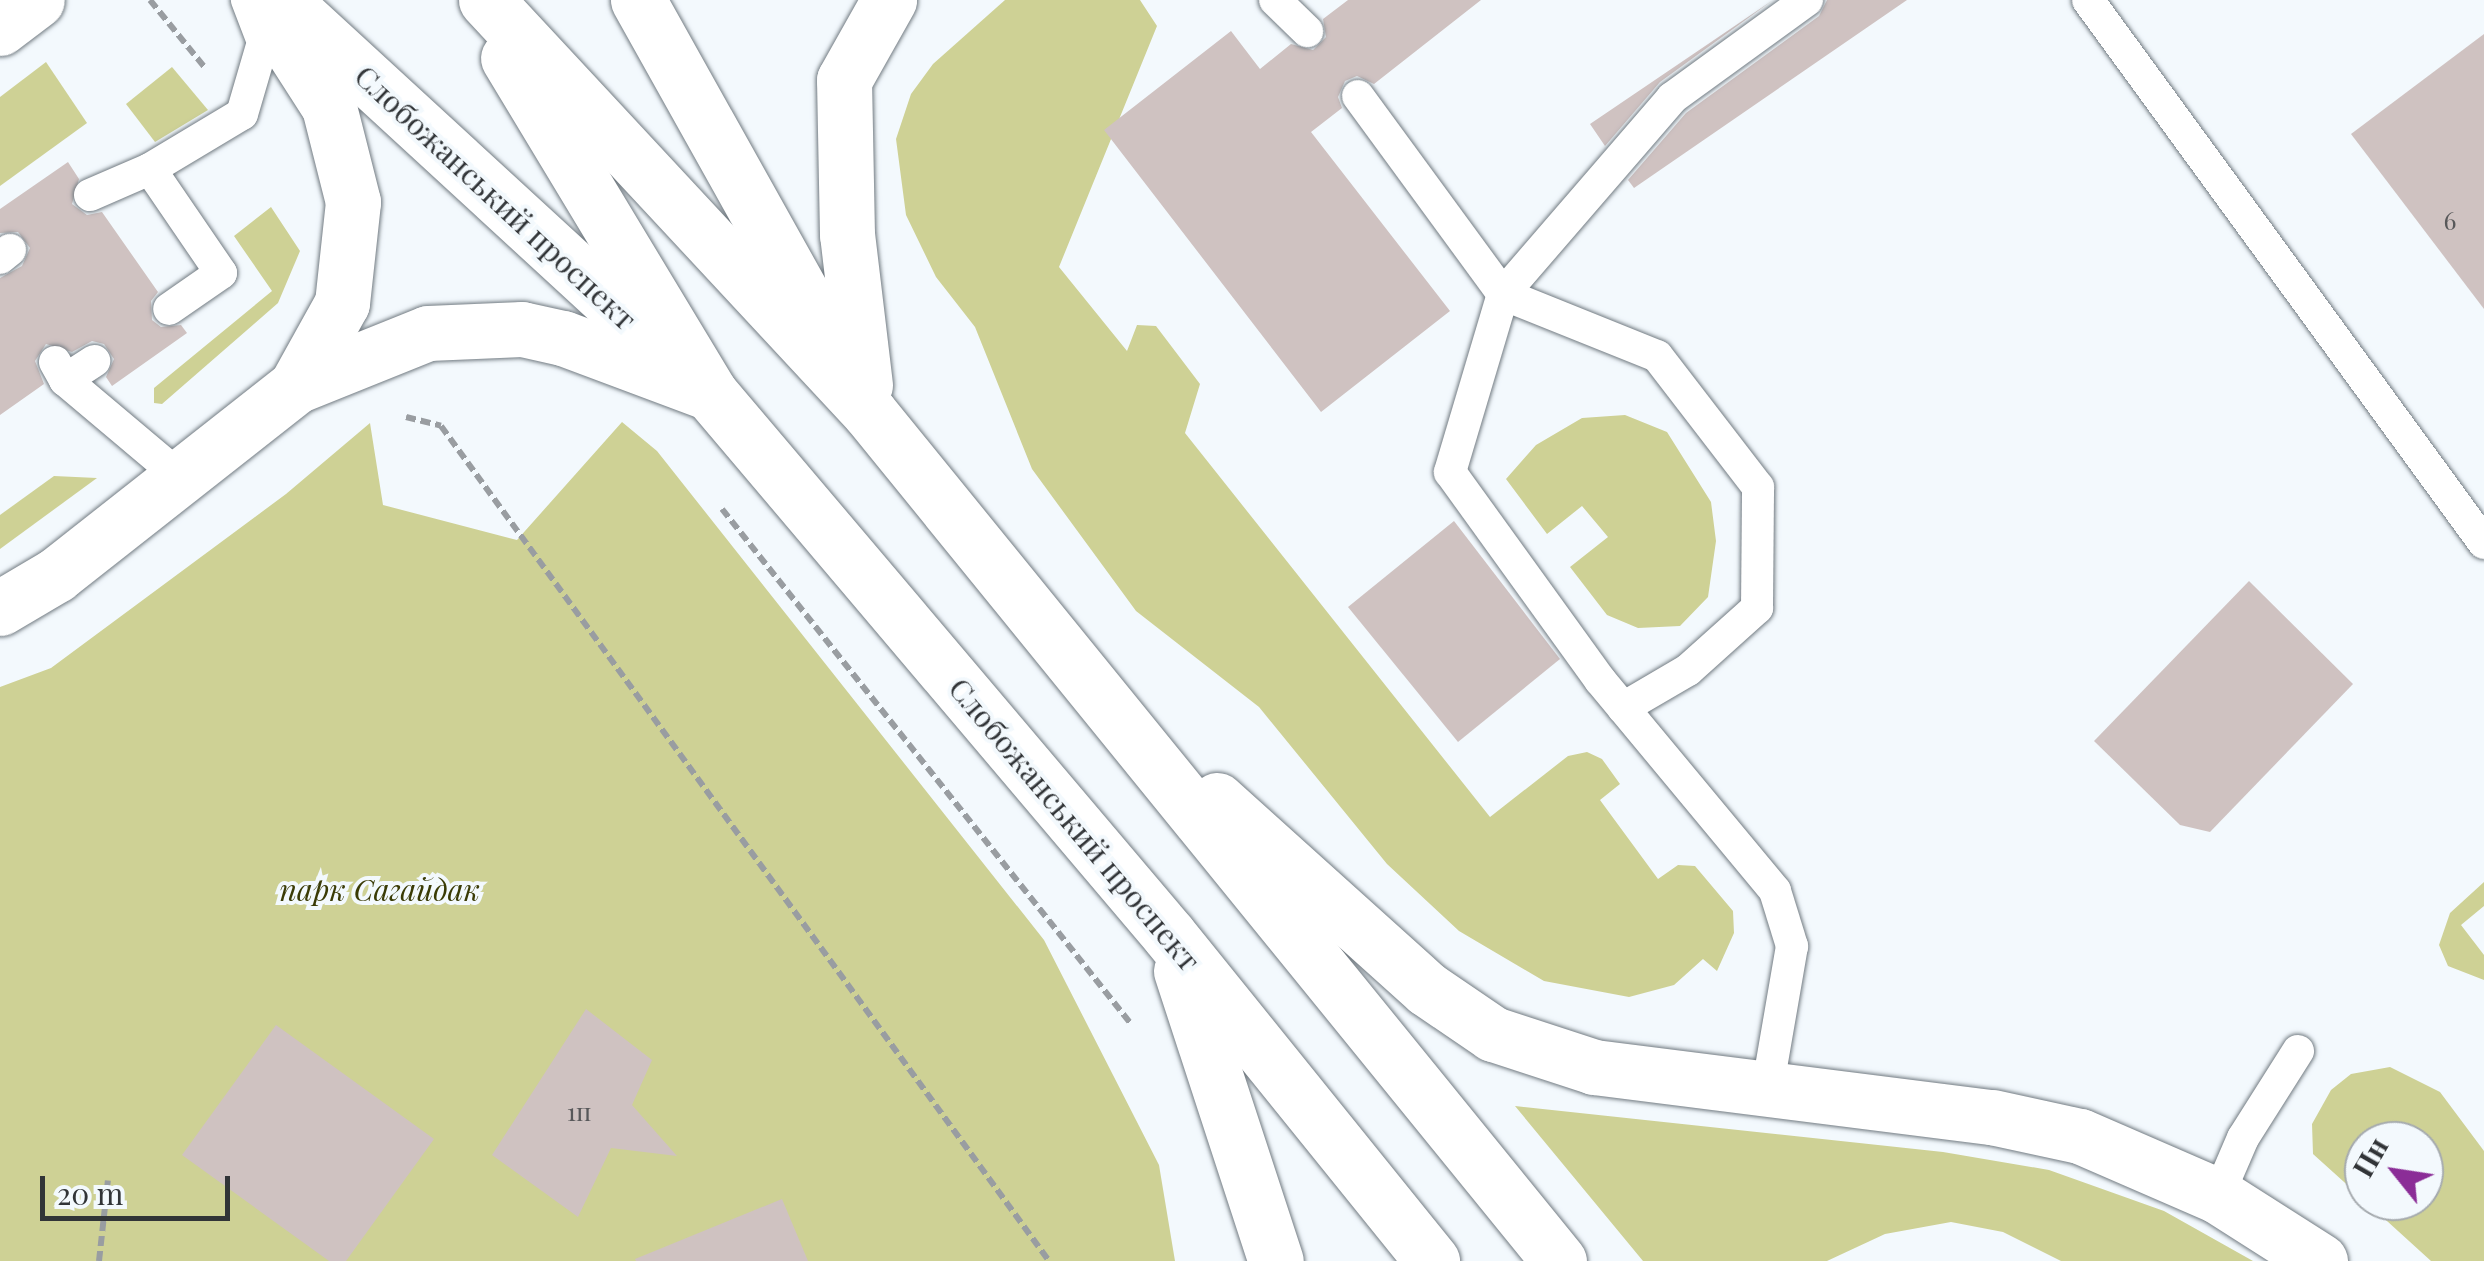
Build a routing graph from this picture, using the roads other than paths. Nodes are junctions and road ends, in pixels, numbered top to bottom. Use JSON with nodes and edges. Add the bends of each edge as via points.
{"nodes":[{"id":1,"x":247,"y":0,"type":"edge"},
{"id":2,"x":260,"y":0,"type":"edge"},
{"id":3,"x":282,"y":0,"type":"edge"},
{"id":4,"x":472,"y":0,"type":"edge"},
{"id":5,"x":486,"y":0,"type":"edge"},
{"id":6,"x":638,"y":0,"type":"edge"},
{"id":7,"x":888,"y":0,"type":"edge"},
{"id":8,"x":1275,"y":0,"type":"edge"},
{"id":9,"x":1807,"y":0,"type":"edge"},
{"id":10,"x":2088,"y":0,"type":"edge"},
{"id":11,"x":1307,"y":32,"type":"dead end"},
{"id":12,"x":1358,"y":96,"type":"dead end"},
{"id":13,"x":150,"y":169,"type":"junction"},
{"id":14,"x":90,"y":195,"type":"dead end"},
{"id":15,"x":1503,"y":294,"type":"junction"},
{"id":16,"x":169,"y":308,"type":"dead end"},
{"id":17,"x":94,"y":362,"type":"dead end"},
{"id":18,"x":296,"y":386,"type":"junction"},
{"id":19,"x":710,"y":393,"type":"junction"},
{"id":20,"x":869,"y":412,"type":"junction"},
{"id":21,"x":179,"y":476,"type":"junction"},
{"id":22,"x":2484,"y":543,"type":"edge"},
{"id":23,"x":0,"y":608,"type":"edge"},
{"id":24,"x":1071,"y":666,"type":"junction"},
{"id":25,"x":1624,"y":708,"type":"junction"},
{"id":26,"x":1170,"y":935,"type":"junction"},
{"id":27,"x":2298,"y":1050,"type":"dead end"},
{"id":28,"x":1767,"y":1091,"type":"junction"},
{"id":29,"x":2218,"y":1196,"type":"junction"},
{"id":30,"x":1276,"y":1261,"type":"edge"},
{"id":31,"x":1432,"y":1261,"type":"edge"},
{"id":32,"x":1560,"y":1261,"type":"edge"},
{"id":33,"x":2320,"y":1261,"type":"edge"}],
"edges":[{"from":1,"to":13,"type":"lane","via":[[263,42],[242,114]]},
{"from":2,"to":18,"type":"main road","via":[[329,107],[353,202],[342,303]]},
{"from":3,"to":19,"type":"main road","name":"Слобожанський проспект"},
{"from":4,"to":19,"type":"main road","name":"Слобожанський проспект"},
{"from":5,"to":20,"type":"main road"},
{"from":6,"to":20,"type":"main road"},
{"from":7,"to":20,"type":"main road","via":[[844,80],[846,235]]},
{"from":8,"to":11,"type":"lane"},
{"from":9,"to":15,"type":"lane","via":[[1672,98]]},
{"from":10,"to":22,"type":"lane"},
{"from":12,"to":15,"type":"lane"},
{"from":13,"to":14,"type":"lane"},
{"from":13,"to":16,"type":"lane","via":[[221,274]]},
{"from":15,"to":25,"type":"lane","via":[[1450,472]]},
{"from":15,"to":25,"type":"lane","via":[[1656,356],[1758,488],[1757,608],[1688,670]]},
{"from":17,"to":21,"type":"lane","via":[[60,371]]},
{"from":18,"to":19,"type":"main road","via":[[428,333],[522,329]]},
{"from":18,"to":21,"type":"main road"},
{"from":19,"to":26,"type":"main road","name":"Слобожанський проспект"},
{"from":20,"to":24,"type":"main road"},
{"from":21,"to":23,"type":"main road","via":[[56,575]]},
{"from":24,"to":28,"type":"main road","via":[[1368,939],[1492,1034],[1594,1067]]},
{"from":24,"to":32,"type":"main road"},
{"from":25,"to":28,"type":"lane","via":[[1775,892],[1792,946]]},
{"from":26,"to":30,"type":"main road"},
{"from":26,"to":31,"type":"main road","name":"Слобожанський проспект"},
{"from":27,"to":29,"type":"lane","via":[[2243,1138]]},
{"from":28,"to":29,"type":"main road","via":[[1992,1117],[2080,1136]]},
{"from":29,"to":33,"type":"main road"}]}
